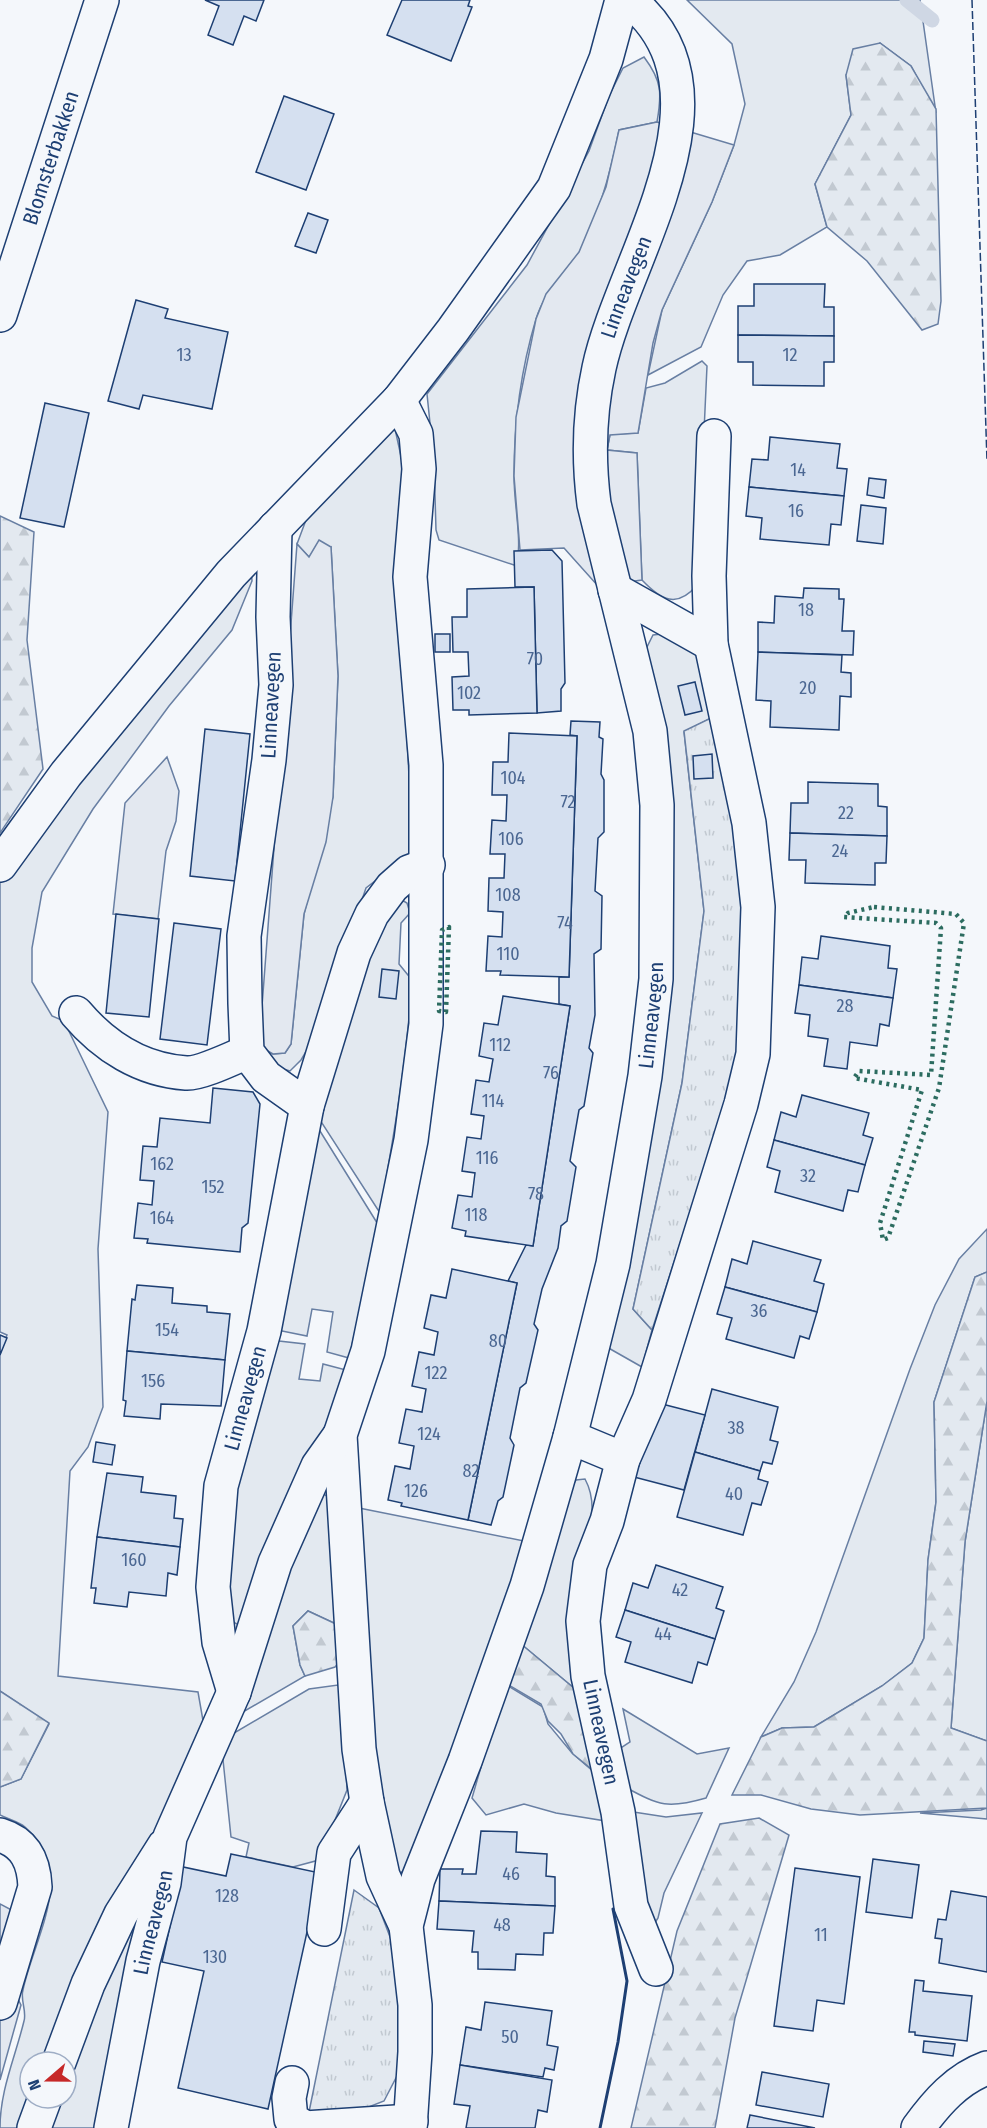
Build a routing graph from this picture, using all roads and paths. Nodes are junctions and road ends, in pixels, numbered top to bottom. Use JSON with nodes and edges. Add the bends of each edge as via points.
{"nodes":[{"id":1,"x":102,"y":0,"type":"edge"},
{"id":2,"x":622,"y":0,"type":"edge"},
{"id":3,"x":629,"y":0,"type":"edge"},
{"id":4,"x":0,"y":315,"type":"edge"},
{"id":5,"x":399,"y":400,"type":"junction"},
{"id":6,"x":714,"y":436,"type":"dead end"},
{"id":7,"x":275,"y":528,"type":"junction"},
{"id":8,"x":615,"y":590,"type":"junction"},
{"id":9,"x":711,"y":644,"type":"junction"},
{"id":10,"x":0,"y":865,"type":"edge"},
{"id":11,"x":428,"y":865,"type":"junction"},
{"id":12,"x":76,"y":1013,"type":"dead end"},
{"id":13,"x":248,"y":1052,"type":"junction"},
{"id":14,"x":307,"y":1106,"type":"junction"},
{"id":15,"x":340,"y":1435,"type":"junction"},
{"id":16,"x":570,"y":1437,"type":"junction"},
{"id":17,"x":623,"y":1459,"type":"junction"},
{"id":18,"x":234,"y":1692,"type":"junction"},
{"id":19,"x":366,"y":1802,"type":"junction"},
{"id":20,"x":0,"y":1835,"type":"edge"},
{"id":21,"x":170,"y":1837,"type":"junction"},
{"id":22,"x":406,"y":1926,"type":"junction"},
{"id":23,"x":324,"y":1929,"type":"dead end"},
{"id":24,"x":656,"y":1969,"type":"dead end"},
{"id":25,"x":0,"y":2002,"type":"edge"},
{"id":26,"x":63,"y":2050,"type":"edge"},
{"id":27,"x":987,"y":2068,"type":"edge"},
{"id":28,"x":292,"y":2083,"type":"dead end"},
{"id":29,"x":41,"y":2110,"type":"edge"},
{"id":30,"x":411,"y":2124,"type":"edge"},
{"id":31,"x":34,"y":2128,"type":"edge"},
{"id":32,"x":111,"y":2128,"type":"edge"},
{"id":33,"x":918,"y":2128,"type":"edge"}],
"edges":[{"from":1,"to":4,"type":"street","name":"Blomsterbakken"},
{"from":2,"to":5,"type":"street","via":[[606,59],[554,188]]},
{"from":3,"to":8,"type":"street","name":"Linneavegen","via":[[656,26],[666,44],[675,71],[679,109],[657,206],[615,313],[599,368],[590,431],[594,504]]},
{"from":5,"to":7,"type":"street"},
{"from":5,"to":11,"type":"street","name":"Linneavegen","via":[[416,434],[419,469],[410,577],[426,765]]},
{"from":6,"to":9,"type":"street","name":"Linneavegen"},
{"from":7,"to":10,"type":"street","via":[[231,574],[66,774]]},
{"from":7,"to":13,"type":"street","name":"Linneavegen","via":[[276,685],[244,936]]},
{"from":8,"to":9,"type":"street"},
{"from":8,"to":16,"type":"street","name":"Linneavegen","via":[[650,731],[657,805],[656,979],[645,1076],[613,1264]]},
{"from":9,"to":17,"type":"street","name":"Linneavegen","via":[[748,824],[758,907],[753,1054],[649,1400]]},
{"from":11,"to":14,"type":"street","name":"Linneavegen","via":[[409,872],[372,914],[354,953]]},
{"from":11,"to":15,"type":"street","name":"Linneavegen","via":[[426,1024],[411,1140],[368,1351]]},
{"from":12,"to":13,"type":"street","via":[[95,1035],[133,1060],[177,1071],[188,1073]]},
{"from":13,"to":14,"type":"street","via":[[266,1077]]},
{"from":14,"to":18,"type":"street","name":"Linneavegen","via":[[264,1331],[221,1486],[213,1587],[219,1641]]},
{"from":15,"to":18,"type":"street","name":"Linneavegen","via":[[318,1466],[275,1563]]},
{"from":15,"to":19,"type":"street","name":"Linneavegen","via":[[359,1749]]},
{"from":16,"to":17,"type":"street"},
{"from":16,"to":22,"type":"street","name":"Linneavegen","via":[[527,1586],[418,1879]]},
{"from":17,"to":24,"type":"street","name":"Linneavegen","via":[[607,1521],[590,1565],[584,1621],[588,1676],[618,1812],[631,1906]]},
{"from":18,"to":21,"type":"street","name":"Linneavegen"},
{"from":19,"to":22,"type":"street","name":"Linneavegen","via":[[383,1876]]},
{"from":19,"to":23,"type":"street","via":[[334,1853]]},
{"from":20,"to":25,"type":"street","via":[[29,1854],[35,1887]]},
{"from":21,"to":26,"type":"street","via":[[121,1914],[88,1984]]},
{"from":21,"to":32,"type":"street","name":"Linneavegen","via":[[164,1883],[143,1960]]},
{"from":22,"to":30,"type":"street","name":"Linneavegen","via":[[415,2005]]},
{"from":27,"to":33,"type":"street","via":[[966,2076]]},
{"from":28,"to":30,"type":"street","via":[[291,2119],[305,2128]]},
{"from":29,"to":31,"type":"street"}]}
